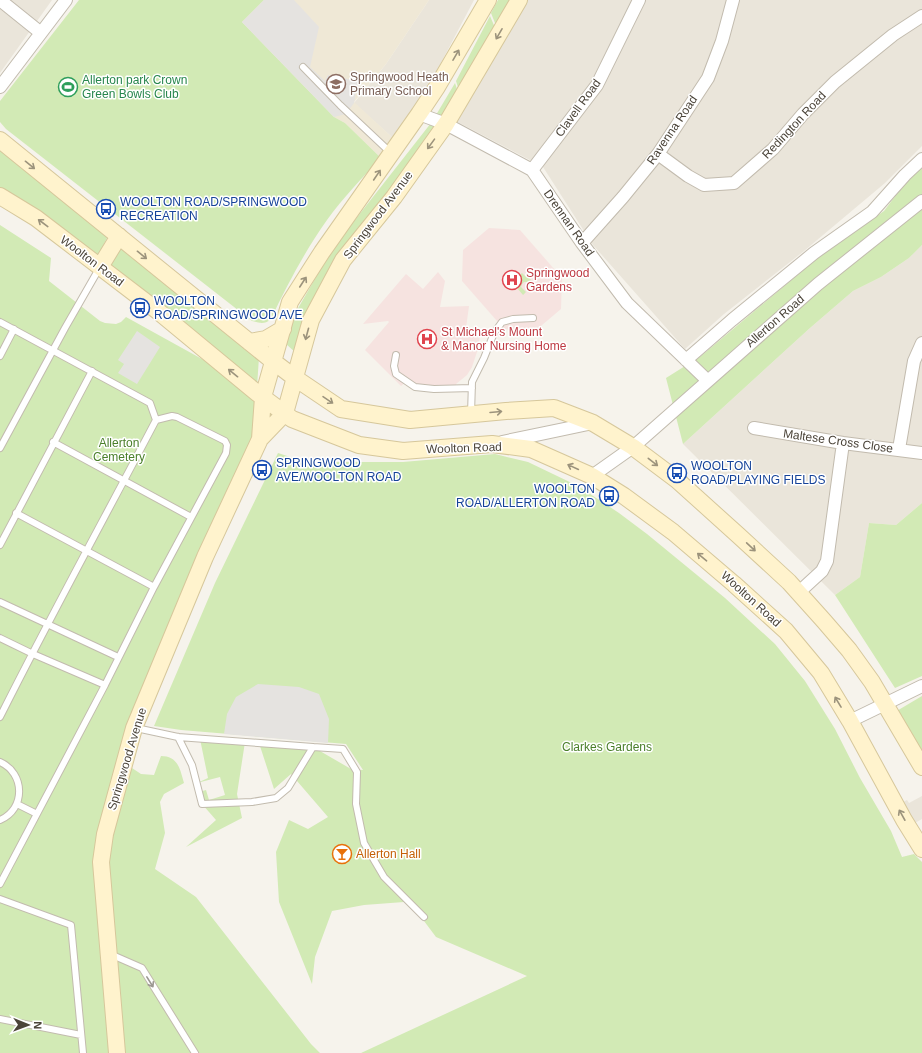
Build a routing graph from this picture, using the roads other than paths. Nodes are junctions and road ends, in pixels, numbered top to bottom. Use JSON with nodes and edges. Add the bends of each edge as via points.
{"nodes":[{"id":1,"x":0,"y":0,"type":"edge"},
{"id":2,"x":66,"y":0,"type":"edge"},
{"id":3,"x":488,"y":0,"type":"edge"},
{"id":4,"x":519,"y":0,"type":"edge"},
{"id":5,"x":639,"y":0,"type":"edge"},
{"id":6,"x":733,"y":0,"type":"edge"},
{"id":7,"x":922,"y":16,"type":"edge"},
{"id":8,"x":41,"y":33,"type":"junction"},
{"id":9,"x":303,"y":67,"type":"dead end"},
{"id":10,"x":0,"y":86,"type":"edge"},
{"id":11,"x":419,"y":114,"type":"junction"},
{"id":12,"x":446,"y":124,"type":"junction"},
{"id":13,"x":0,"y":140,"type":"edge"},
{"id":14,"x":392,"y":154,"type":"junction"},
{"id":15,"x":658,"y":154,"type":"junction"},
{"id":16,"x":922,"y":159,"type":"edge"},
{"id":17,"x":532,"y":170,"type":"junction"},
{"id":18,"x":0,"y":196,"type":"edge"},
{"id":19,"x":922,"y":201,"type":"edge"},
{"id":20,"x":119,"y":236,"type":"junction"},
{"id":21,"x":582,"y":243,"type":"junction"},
{"id":22,"x":100,"y":267,"type":"junction"},
{"id":23,"x":533,"y":318,"type":"dead end"},
{"id":24,"x":0,"y":322,"type":"edge"},
{"id":25,"x":283,"y":329,"type":"junction"},
{"id":26,"x":14,"y":330,"type":"junction"},
{"id":27,"x":250,"y":342,"type":"junction"},
{"id":28,"x":922,"y":343,"type":"edge"},
{"id":29,"x":53,"y":350,"type":"junction"},
{"id":30,"x":396,"y":355,"type":"dead end"},
{"id":31,"x":0,"y":356,"type":"edge"},
{"id":32,"x":686,"y":360,"type":"junction"},
{"id":33,"x":274,"y":362,"type":"junction"},
{"id":34,"x":92,"y":371,"type":"junction"},
{"id":35,"x":295,"y":378,"type":"junction"},
{"id":36,"x":707,"y":380,"type":"junction"},
{"id":37,"x":472,"y":388,"type":"junction"},
{"id":38,"x":263,"y":398,"type":"junction"},
{"id":39,"x":285,"y":413,"type":"junction"},
{"id":40,"x":471,"y":414,"type":"junction"},
{"id":41,"x":156,"y":420,"type":"junction"},
{"id":42,"x":593,"y":423,"type":"junction"},
{"id":43,"x":754,"y":428,"type":"dead end"},
{"id":44,"x":260,"y":439,"type":"junction"},
{"id":45,"x":53,"y":442,"type":"junction"},
{"id":46,"x":843,"y":443,"type":"junction"},
{"id":47,"x":492,"y":444,"type":"junction"},
{"id":48,"x":633,"y":447,"type":"junction"},
{"id":49,"x":0,"y":448,"type":"edge"},
{"id":50,"x":899,"y":449,"type":"junction"},
{"id":51,"x":922,"y":453,"type":"edge"},
{"id":52,"x":592,"y":476,"type":"junction"},
{"id":53,"x":124,"y":480,"type":"junction"},
{"id":54,"x":16,"y":513,"type":"junction"},
{"id":55,"x":191,"y":517,"type":"junction"},
{"id":56,"x":0,"y":545,"type":"edge"},
{"id":57,"x":87,"y":552,"type":"junction"},
{"id":58,"x":154,"y":587,"type":"junction"},
{"id":59,"x":798,"y":593,"type":"junction"},
{"id":60,"x":0,"y":602,"type":"edge"},
{"id":61,"x":47,"y":623,"type":"junction"},
{"id":62,"x":0,"y":638,"type":"edge"},
{"id":63,"x":33,"y":654,"type":"junction"},
{"id":64,"x":118,"y":657,"type":"junction"},
{"id":65,"x":105,"y":684,"type":"junction"},
{"id":66,"x":922,"y":686,"type":"edge"},
{"id":67,"x":884,"y":704,"type":"junction"},
{"id":68,"x":1,"y":713,"type":"edge"},
{"id":69,"x":850,"y":721,"type":"junction"},
{"id":70,"x":134,"y":728,"type":"junction"},
{"id":71,"x":178,"y":737,"type":"junction"},
{"id":72,"x":313,"y":747,"type":"junction"},
{"id":73,"x":0,"y":762,"type":"edge"},
{"id":74,"x":922,"y":767,"type":"edge"},
{"id":75,"x":17,"y":804,"type":"junction"},
{"id":76,"x":37,"y":814,"type":"junction"},
{"id":77,"x":0,"y":820,"type":"edge"},
{"id":78,"x":922,"y":849,"type":"edge"},
{"id":79,"x":0,"y":884,"type":"edge"},
{"id":80,"x":0,"y":899,"type":"edge"},
{"id":81,"x":424,"y":917,"type":"dead end"},
{"id":82,"x":108,"y":953,"type":"junction"},
{"id":83,"x":0,"y":1019,"type":"edge"},
{"id":84,"x":81,"y":1035,"type":"junction"},
{"id":85,"x":82,"y":1053,"type":"edge"},
{"id":86,"x":117,"y":1053,"type":"edge"},
{"id":87,"x":196,"y":1053,"type":"edge"}],
"edges":[{"from":1,"to":8,"type":"street"},
{"from":2,"to":8,"type":"street"},
{"from":11,"to":3,"type":"main road","name":"Springwood Avenue","one_way":true},
{"from":4,"to":12,"type":"main road","name":"Springwood Avenue","one_way":true},
{"from":5,"to":17,"type":"street","name":"Clavell Road","via":[[597,85]]},
{"from":6,"to":15,"type":"street","name":"Ravenna Road","via":[[722,41],[708,78]]},
{"from":7,"to":15,"type":"street","name":"Redington Road","via":[[893,35],[835,82],[773,149],[734,183],[704,184],[688,176]]},
{"from":8,"to":10,"type":"street"},
{"from":9,"to":14,"type":"lane"},
{"from":11,"to":12,"type":"street","name":"Drennan Road"},
{"from":11,"to":14,"type":"main road","name":"Springwood Avenue"},
{"from":12,"to":17,"type":"street","name":"Drennan Road"},
{"from":12,"to":35,"type":"main road","name":"Springwood Avenue","one_way":true,"via":[[394,197],[343,260],[311,320]]},
{"from":13,"to":20,"type":"main road","one_way":true},
{"from":25,"to":14,"type":"main road","name":"Springwood Avenue","one_way":true,"via":[[290,302],[322,252]]},
{"from":15,"to":21,"type":"street","name":"Ravenna Road"},
{"from":16,"to":32,"type":"street","via":[[904,175],[872,212],[814,253]]},
{"from":17,"to":21,"type":"street","name":"Drennan Road"},
{"from":22,"to":18,"type":"main road","name":"Woolton Road","one_way":true,"via":[[36,218]]},
{"from":19,"to":36,"type":"street","name":"Allerton Road","via":[[818,284]]},
{"from":20,"to":22,"type":"main road"},
{"from":20,"to":27,"type":"main road","one_way":true},
{"from":21,"to":32,"type":"street","name":"Drennan Road","via":[[627,303]]},
{"from":22,"to":29,"type":"lane"},
{"from":38,"to":22,"type":"main road","name":"Woolton Road","one_way":true},
{"from":23,"to":37,"type":"lane","via":[[502,322],[494,333],[472,382]]},
{"from":24,"to":26,"type":"lane"},
{"from":25,"to":27,"type":"main road","via":[[266,339]]},
{"from":25,"to":33,"type":"main road","name":"Springwood Avenue"},
{"from":26,"to":29,"type":"lane"},
{"from":26,"to":31,"type":"lane"},
{"from":27,"to":33,"type":"main road"},
{"from":28,"to":50,"type":"street","via":[[914,361]]},
{"from":29,"to":34,"type":"lane"},
{"from":29,"to":49,"type":"lane"},
{"from":30,"to":37,"type":"lane","via":[[396,374],[415,387]]},
{"from":32,"to":36,"type":"street","name":"Drennan Road"},
{"from":33,"to":35,"type":"main road"},
{"from":33,"to":38,"type":"main road","name":"Springwood Avenue"},
{"from":34,"to":41,"type":"lane","via":[[150,402]]},
{"from":34,"to":45,"type":"lane"},
{"from":35,"to":39,"type":"main road","name":"Springwood Avenue"},
{"from":35,"to":40,"type":"main road","one_way":true,"via":[[341,409],[410,420]]},
{"from":36,"to":48,"type":"street","name":"Allerton Road"},
{"from":37,"to":40,"type":"lane"},
{"from":38,"to":39,"type":"main road","name":"Woolton Road"},
{"from":38,"to":44,"type":"main road","name":"Springwood Avenue"},
{"from":39,"to":44,"type":"main road","name":"Springwood Avenue"},
{"from":39,"to":47,"type":"main road","name":"Woolton Road","via":[[358,445],[403,451]]},
{"from":40,"to":42,"type":"main road","one_way":true,"via":[[554,408]]},
{"from":41,"to":53,"type":"lane"},
{"from":41,"to":55,"type":"lane","via":[[177,417],[225,441],[227,445],[226,453]]},
{"from":42,"to":47,"type":"street"},
{"from":42,"to":48,"type":"main road"},
{"from":43,"to":46,"type":"street","name":"Maltese Cross Close"},
{"from":44,"to":70,"type":"main road","name":"Springwood Avenue","via":[[205,556]]},
{"from":45,"to":53,"type":"lane"},
{"from":45,"to":54,"type":"lane"},
{"from":46,"to":50,"type":"street","name":"Maltese Cross Close"},
{"from":46,"to":59,"type":"street","via":[[827,561],[822,571]]},
{"from":52,"to":47,"type":"main road","name":"Woolton Road","one_way":true,"via":[[531,449]]},
{"from":48,"to":52,"type":"street","name":"Allerton Road"},
{"from":48,"to":59,"type":"main road","one_way":true,"via":[[677,480]]},
{"from":50,"to":51,"type":"street","name":"Maltese Cross Close"},
{"from":69,"to":52,"type":"main road","name":"Woolton Road","one_way":true,"via":[[821,673],[786,630],[673,532]]},
{"from":53,"to":55,"type":"lane"},
{"from":53,"to":57,"type":"lane"},
{"from":54,"to":56,"type":"lane"},
{"from":54,"to":57,"type":"lane"},
{"from":55,"to":58,"type":"lane"},
{"from":57,"to":58,"type":"lane"},
{"from":57,"to":61,"type":"lane"},
{"from":58,"to":64,"type":"lane"},
{"from":59,"to":67,"type":"main road","via":[[850,650]]},
{"from":60,"to":61,"type":"lane"},
{"from":61,"to":63,"type":"lane"},
{"from":61,"to":64,"type":"lane"},
{"from":62,"to":63,"type":"lane"},
{"from":63,"to":65,"type":"lane"},
{"from":63,"to":68,"type":"lane"},
{"from":64,"to":65,"type":"lane"},
{"from":65,"to":76,"type":"lane"},
{"from":66,"to":67,"type":"street"},
{"from":67,"to":69,"type":"street"},
{"from":67,"to":74,"type":"main road"},
{"from":78,"to":69,"type":"main road","name":"Woolton Road","one_way":true},
{"from":70,"to":71,"type":"lane"},
{"from":70,"to":82,"type":"main road","name":"Springwood Avenue","via":[[105,834],[101,862]]},
{"from":71,"to":72,"type":"lane"},
{"from":71,"to":72,"type":"lane","via":[[192,765],[202,804],[252,802],[276,798],[288,788]]},
{"from":72,"to":81,"type":"lane","via":[[343,749],[357,772],[356,804],[364,843],[384,877]]},
{"from":73,"to":75,"type":"lane","via":[[11,768],[18,779]]},
{"from":75,"to":76,"type":"lane"},
{"from":75,"to":77,"type":"lane","via":[[13,811]]},
{"from":76,"to":79,"type":"lane"},
{"from":80,"to":84,"type":"lane","via":[[71,925]]},
{"from":82,"to":86,"type":"main road","name":"Springwood Avenue"},
{"from":82,"to":87,"type":"lane","one_way":true,"via":[[142,968]]},
{"from":83,"to":84,"type":"lane"},
{"from":84,"to":85,"type":"lane"}]}
